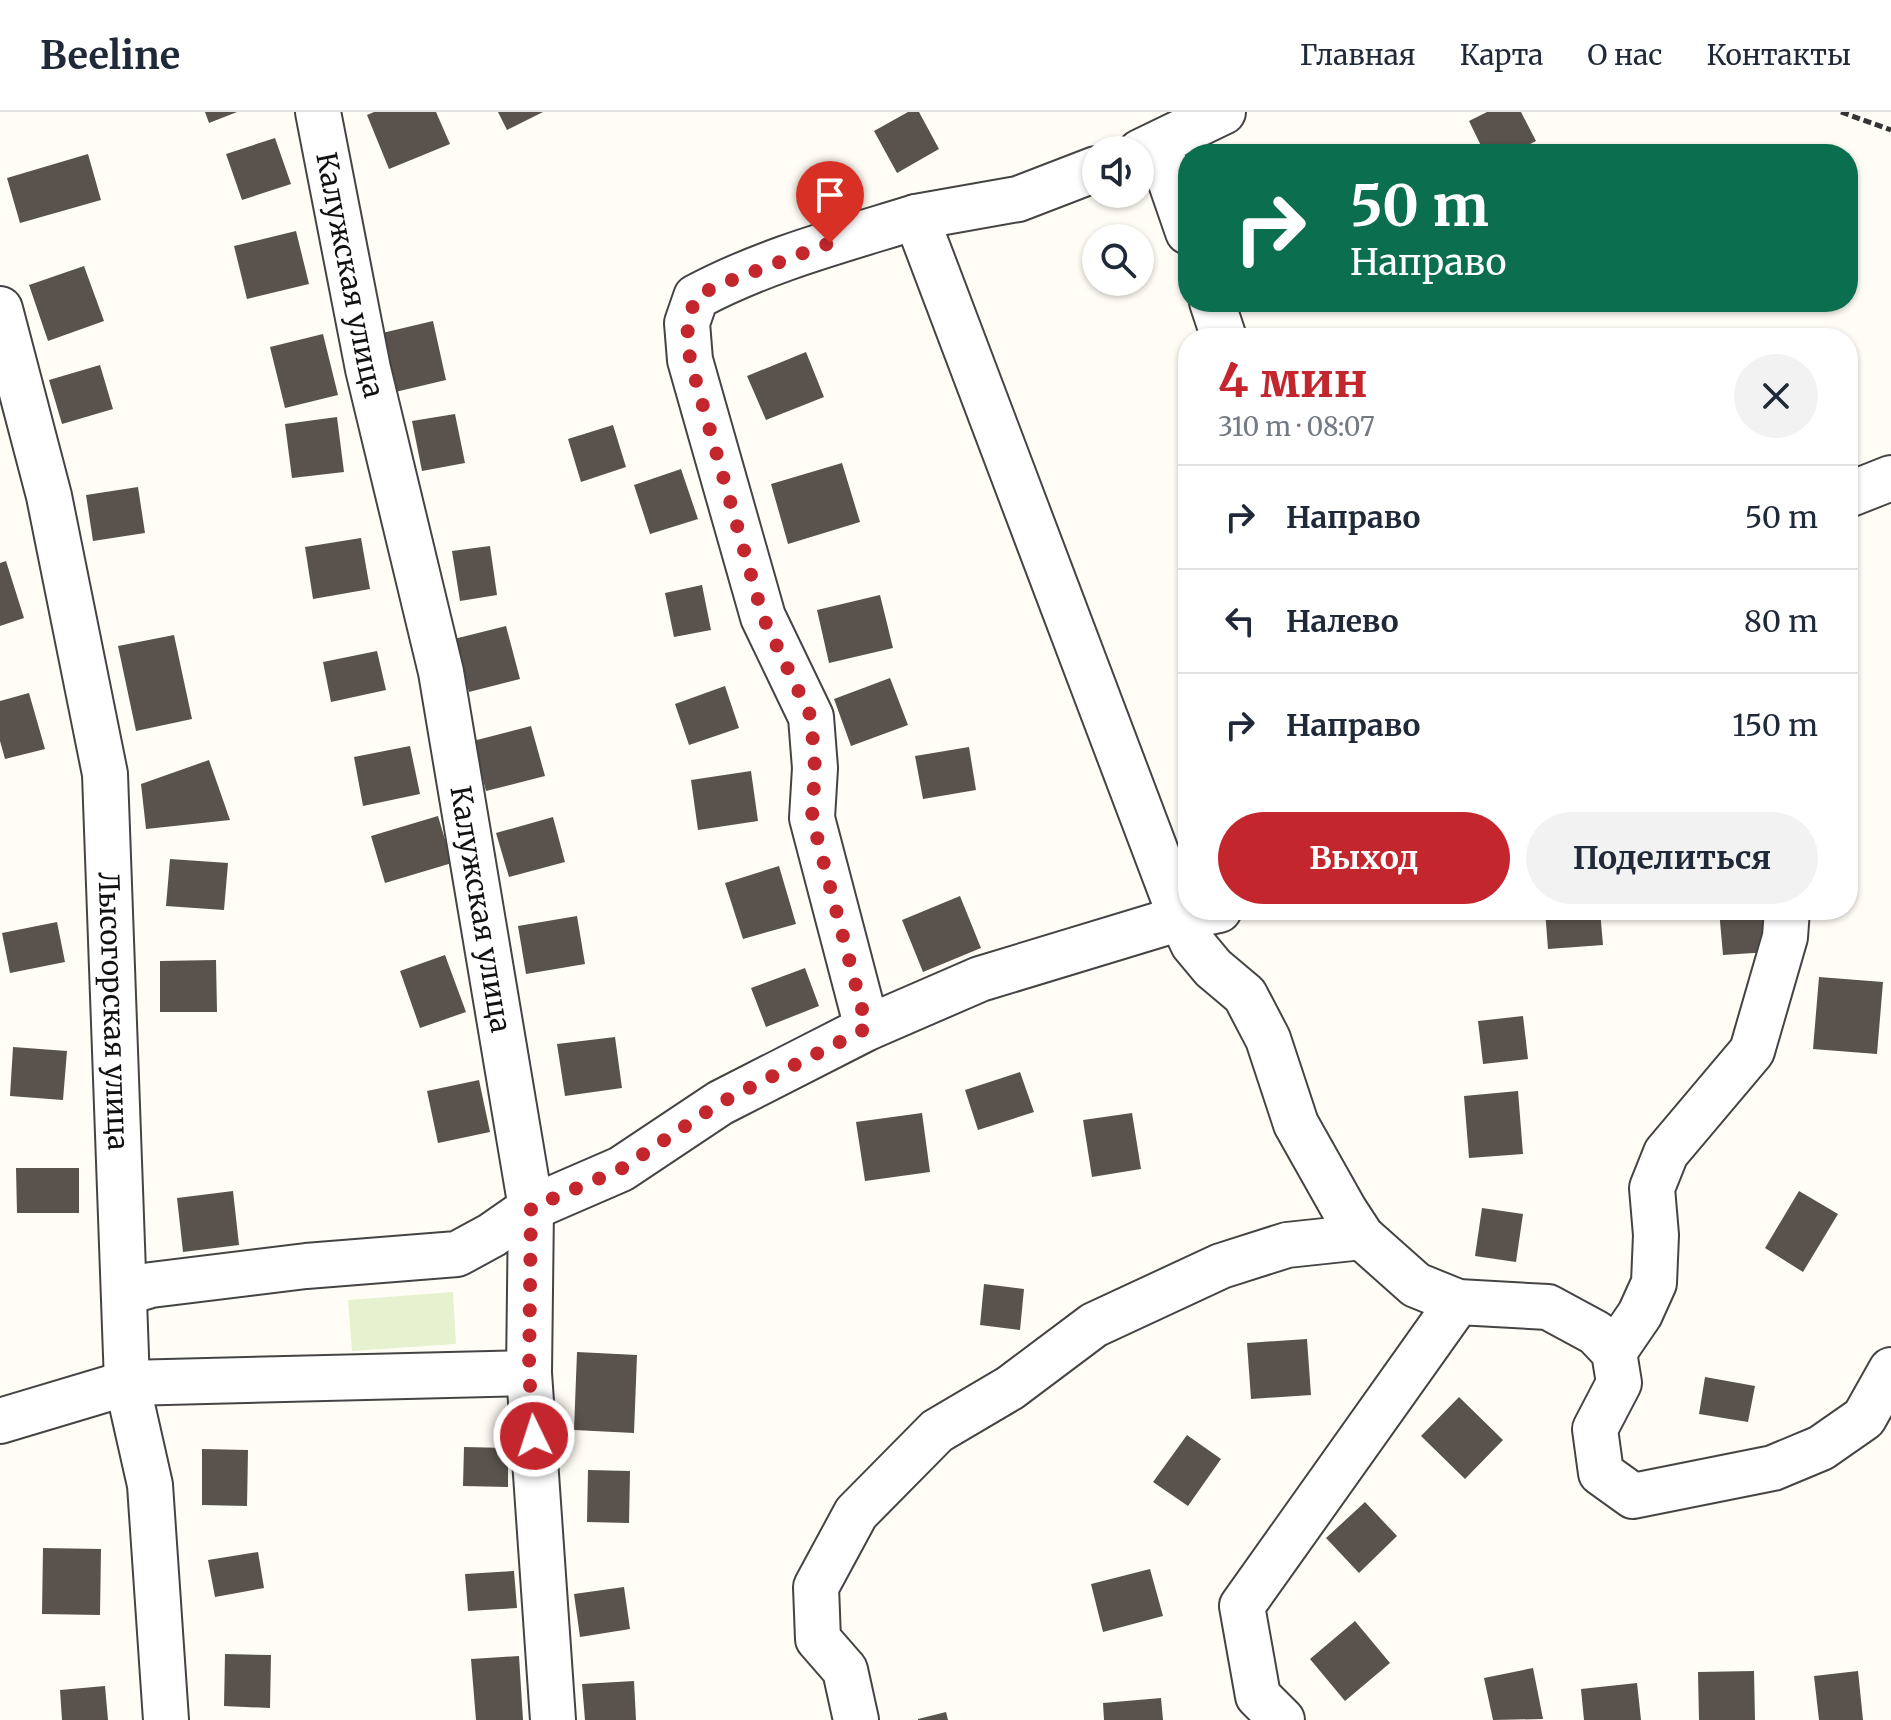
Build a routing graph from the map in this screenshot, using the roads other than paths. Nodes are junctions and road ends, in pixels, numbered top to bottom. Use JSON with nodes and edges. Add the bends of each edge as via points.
{"nodes":[{"id":1,"x":318,"y":112,"type":"edge"},
{"id":2,"x":1223,"y":112,"type":"edge"},
{"id":3,"x":1154,"y":146,"type":"edge"},
{"id":4,"x":1154,"y":159,"type":"edge"},
{"id":5,"x":1082,"y":174,"type":"edge"},
{"id":6,"x":1178,"y":210,"type":"edge"},
{"id":7,"x":916,"y":217,"type":"junction"},
{"id":8,"x":0,"y":309,"type":"edge"},
{"id":9,"x":1891,"y":478,"type":"edge"},
{"id":10,"x":1858,"y":491,"type":"edge"},
{"id":11,"x":1178,"y":860,"type":"edge"},
{"id":12,"x":1180,"y":920,"type":"edge"},
{"id":13,"x":1199,"y":920,"type":"edge"},
{"id":14,"x":1786,"y":920,"type":"edge"},
{"id":15,"x":867,"y":1028,"type":"junction"},
{"id":16,"x":531,"y":1208,"type":"junction"},
{"id":17,"x":1362,"y":1237,"type":"junction"},
{"id":18,"x":124,"y":1293,"type":"junction"},
{"id":19,"x":1458,"y":1302,"type":"junction"},
{"id":20,"x":1614,"y":1352,"type":"junction"},
{"id":21,"x":1891,"y":1370,"type":"edge"},
{"id":22,"x":529,"y":1373,"type":"junction"},
{"id":23,"x":127,"y":1383,"type":"junction"},
{"id":24,"x":0,"y":1421,"type":"edge"},
{"id":25,"x":166,"y":1720,"type":"edge"},
{"id":26,"x":553,"y":1720,"type":"edge"},
{"id":27,"x":856,"y":1720,"type":"edge"},
{"id":28,"x":1282,"y":1720,"type":"edge"}],
"edges":[{"from":1,"to":16,"type":"street","name":"Калужская улица","via":[[368,369],[441,672]]},
{"from":2,"to":3,"type":"street"},
{"from":4,"to":6,"type":"street"},
{"from":5,"to":7,"type":"street","via":[[1018,199]]},
{"from":7,"to":11,"type":"street"},
{"from":7,"to":15,"type":"street","via":[[801,252],[716,286],[696,297],[687,323],[690,360],[763,617],[811,717],[812,818]]},
{"from":8,"to":18,"type":"street","name":"Лысогорская улица","via":[[49,496],[105,774]]},
{"from":9,"to":10,"type":"street"},
{"from":12,"to":15,"type":"street","via":[[980,979]]},
{"from":13,"to":17,"type":"street","via":[[1193,944],[1245,995],[1268,1039],[1296,1124]]},
{"from":14,"to":20,"type":"street","via":[[1752,1051],[1666,1153],[1652,1188],[1654,1283]]},
{"from":15,"to":16,"type":"street","via":[[720,1103],[621,1169]]},
{"from":16,"to":18,"type":"street","via":[[457,1254],[306,1266]]},
{"from":16,"to":22,"type":"street","name":"Калужская улица"},
{"from":17,"to":19,"type":"street","via":[[1416,1285]]},
{"from":17,"to":27,"type":"street","via":[[1287,1245],[1221,1266],[1094,1325],[1010,1388],[937,1431],[856,1513],[816,1587],[818,1639],[845,1670]]},
{"from":18,"to":23,"type":"street","name":"Лысогорская улица"},
{"from":19,"to":20,"type":"street","via":[[1548,1307],[1596,1333]]},
{"from":19,"to":28,"type":"street","via":[[1242,1606],[1258,1696]]},
{"from":20,"to":21,"type":"street","via":[[1619,1383],[1595,1429],[1601,1473],[1633,1496],[1773,1468],[1821,1448],[1864,1418]]},
{"from":22,"to":23,"type":"street"},
{"from":22,"to":26,"type":"street","name":"Калужская улица"},
{"from":23,"to":24,"type":"street"},
{"from":23,"to":25,"type":"street","name":"Лысогорская улица","via":[[150,1485]]}]}
